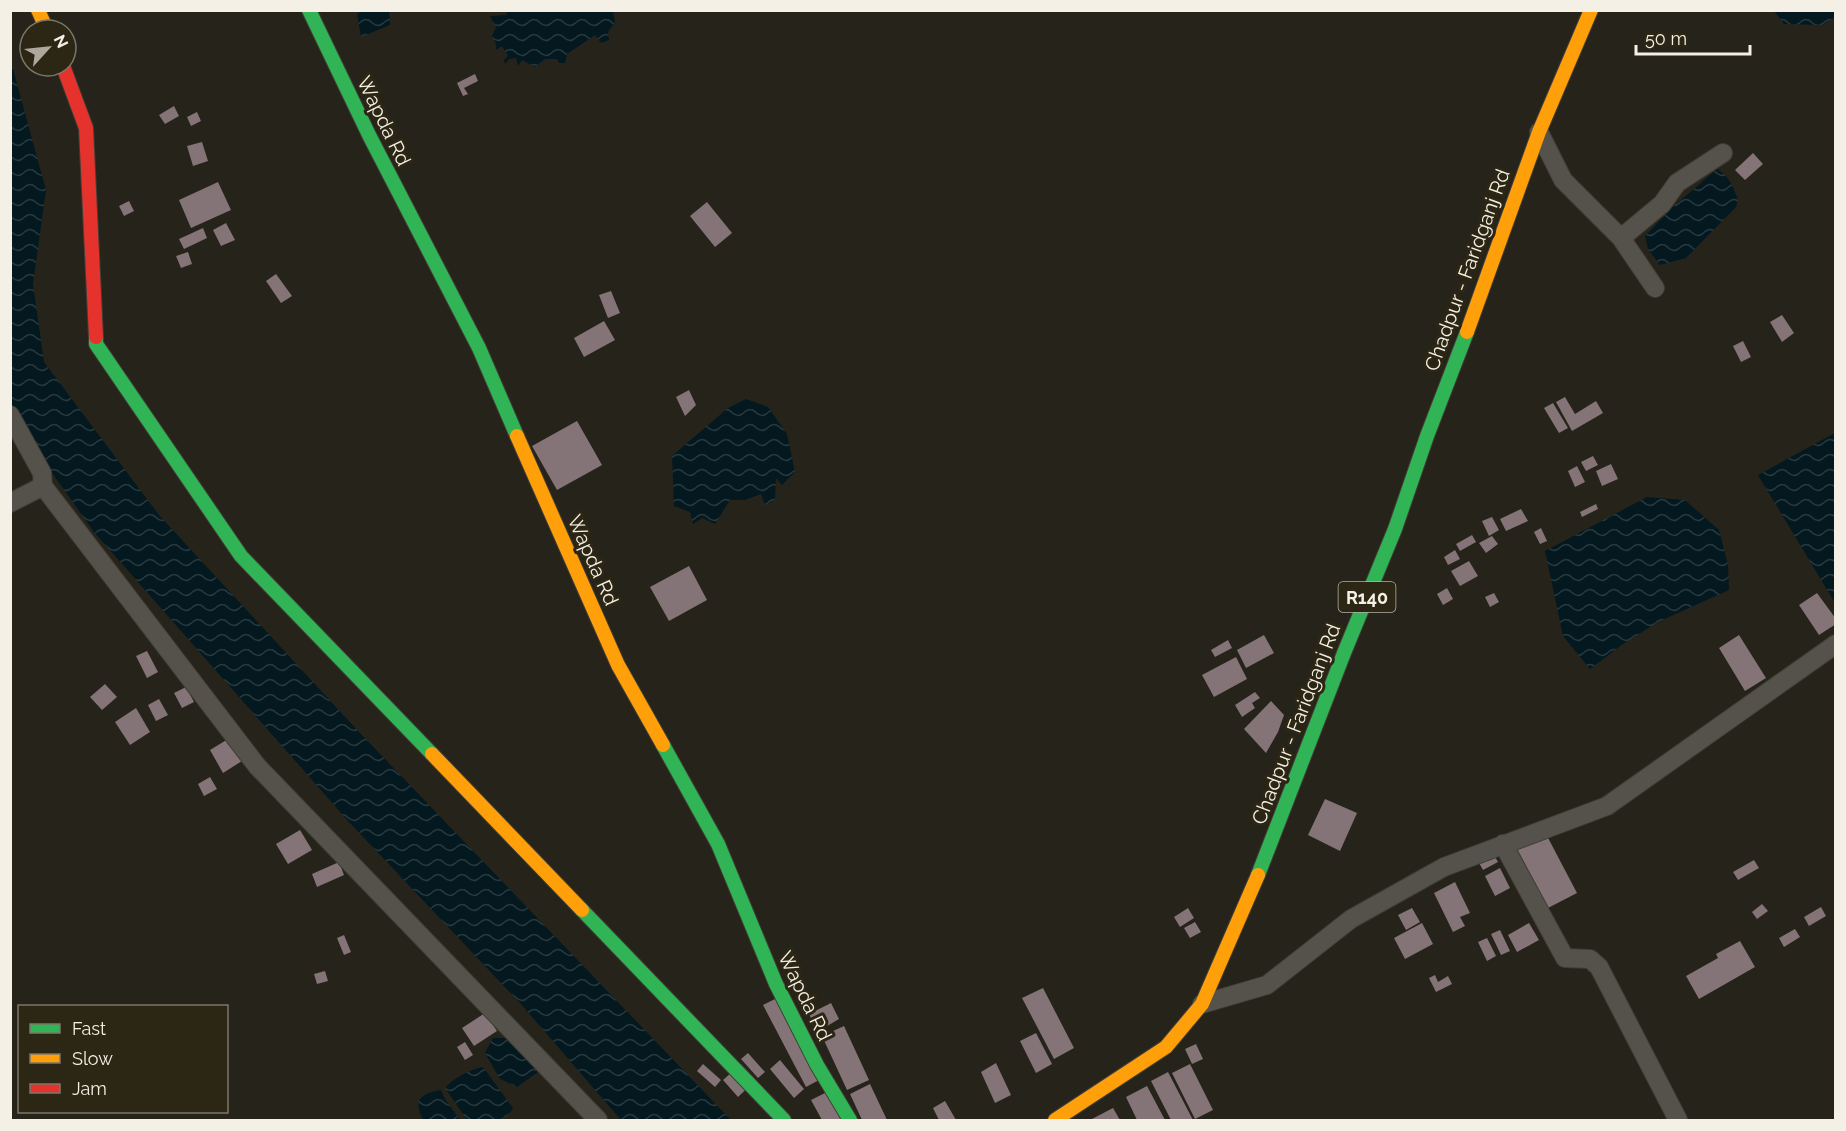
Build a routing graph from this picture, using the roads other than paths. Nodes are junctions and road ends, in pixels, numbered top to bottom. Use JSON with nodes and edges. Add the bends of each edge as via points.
{"nodes":[{"id":1,"x":309,"y":10,"type":"edge"},
{"id":2,"x":1591,"y":10,"type":"edge"},
{"id":3,"x":67,"y":78,"type":"edge"},
{"id":4,"x":1539,"y":132,"type":"junction"},
{"id":5,"x":1723,"y":153,"type":"dead end"},
{"id":6,"x":1621,"y":238,"type":"junction"},
{"id":7,"x":1655,"y":288,"type":"dead end"},
{"id":8,"x":10,"y":415,"type":"edge"},
{"id":9,"x":44,"y":486,"type":"junction"},
{"id":10,"x":10,"y":503,"type":"edge"},
{"id":11,"x":1836,"y":644,"type":"edge"},
{"id":12,"x":1503,"y":844,"type":"junction"},
{"id":13,"x":1202,"y":1004,"type":"junction"},
{"id":14,"x":598,"y":1120,"type":"edge"},
{"id":15,"x":784,"y":1120,"type":"edge"},
{"id":16,"x":850,"y":1120,"type":"edge"},
{"id":17,"x":1055,"y":1120,"type":"edge"},
{"id":18,"x":1677,"y":1120,"type":"edge"}],
"edges":[{"from":1,"to":16,"type":"main road","name":"Wapda Rd","via":[[478,348],[618,665],[718,844],[776,984]]},
{"from":2,"to":4,"type":"main road","name":"Chadpur - Faridganj Rd","number":"R140"},
{"from":3,"to":15,"type":"main road","via":[[86,128],[96,344],[241,556]]},
{"from":4,"to":6,"type":"street","via":[[1563,180]]},
{"from":4,"to":13,"type":"main road","name":"Chadpur - Faridganj Rd","number":"R140","via":[[1395,530],[1262,866]]},
{"from":5,"to":6,"type":"street","via":[[1677,183],[1662,204]]},
{"from":6,"to":7,"type":"street"},
{"from":8,"to":9,"type":"street","via":[[42,472]]},
{"from":9,"to":10,"type":"street"},
{"from":9,"to":14,"type":"street","via":[[258,766]]},
{"from":11,"to":12,"type":"street","via":[[1606,806]]},
{"from":12,"to":13,"type":"street","via":[[1444,867],[1351,919],[1267,985]]},
{"from":12,"to":18,"type":"street","via":[[1565,958],[1590,959],[1599,967]]},
{"from":13,"to":17,"type":"main road","name":"Chadpur - Faridganj Rd","number":"R140","via":[[1166,1047]]}]}
